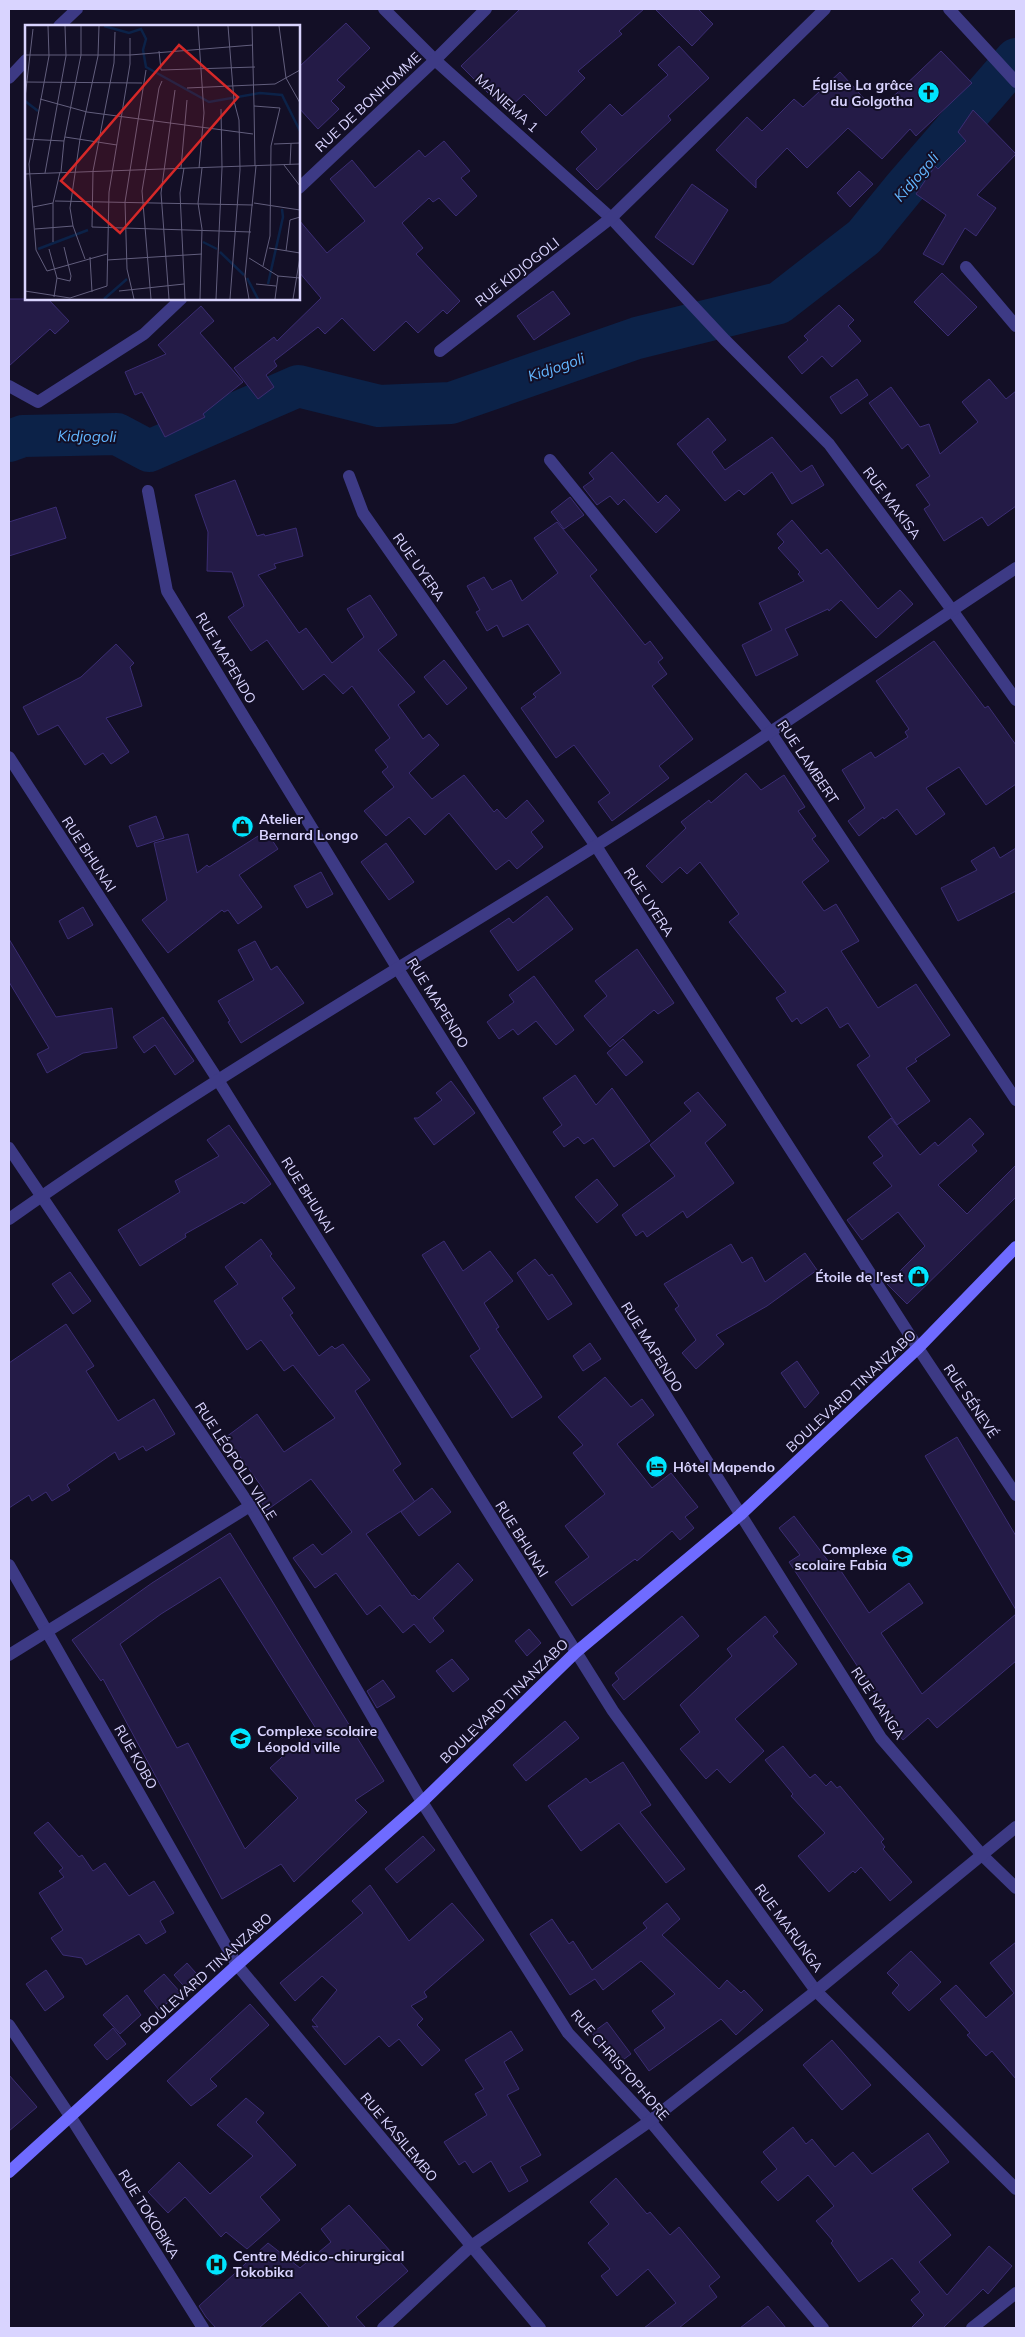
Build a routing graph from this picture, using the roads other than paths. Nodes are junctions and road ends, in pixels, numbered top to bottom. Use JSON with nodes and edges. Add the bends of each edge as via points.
{"nodes":[{"id":1,"x":77,"y":9,"type":"edge"},
{"id":2,"x":384,"y":9,"type":"edge"},
{"id":3,"x":486,"y":9,"type":"edge"},
{"id":4,"x":825,"y":9,"type":"edge"},
{"id":5,"x":948,"y":9,"type":"edge"},
{"id":6,"x":60,"y":25,"type":"edge"},
{"id":7,"x":435,"y":60,"type":"junction"},
{"id":8,"x":25,"y":61,"type":"edge"},
{"id":9,"x":9,"y":78,"type":"edge"},
{"id":10,"x":1014,"y":81,"type":"edge"},
{"id":11,"x":300,"y":187,"type":"edge"},
{"id":12,"x":611,"y":218,"type":"junction"},
{"id":13,"x":966,"y":267,"type":"dead end"},
{"id":14,"x":180,"y":300,"type":"edge"},
{"id":15,"x":698,"y":311,"type":"joint"},
{"id":16,"x":1016,"y":326,"type":"edge"},
{"id":17,"x":440,"y":351,"type":"dead end"},
{"id":18,"x":9,"y":386,"type":"edge"},
{"id":19,"x":550,"y":460,"type":"dead end"},
{"id":20,"x":349,"y":476,"type":"dead end"},
{"id":21,"x":148,"y":491,"type":"dead end"},
{"id":22,"x":1016,"y":568,"type":"edge"},
{"id":23,"x":952,"y":610,"type":"junction"},
{"id":24,"x":1016,"y":700,"type":"edge"},
{"id":25,"x":771,"y":733,"type":"junction"},
{"id":26,"x":9,"y":757,"type":"edge"},
{"id":27,"x":596,"y":846,"type":"junction"},
{"id":28,"x":398,"y":969,"type":"junction"},
{"id":29,"x":218,"y":1080,"type":"junction"},
{"id":30,"x":1016,"y":1100,"type":"edge"},
{"id":31,"x":9,"y":1148,"type":"edge"},
{"id":32,"x":40,"y":1196,"type":"junction"},
{"id":33,"x":9,"y":1218,"type":"edge"},
{"id":34,"x":1016,"y":1247,"type":"edge"},
{"id":35,"x":918,"y":1348,"type":"junction"},
{"id":36,"x":1016,"y":1495,"type":"edge"},
{"id":37,"x":250,"y":1506,"type":"junction"},
{"id":38,"x":740,"y":1515,"type":"junction"},
{"id":39,"x":9,"y":1565,"type":"edge"},
{"id":40,"x":47,"y":1630,"type":"junction"},
{"id":41,"x":575,"y":1653,"type":"junction"},
{"id":42,"x":9,"y":1654,"type":"edge"},
{"id":43,"x":422,"y":1802,"type":"junction"},
{"id":44,"x":1016,"y":1827,"type":"edge"},
{"id":45,"x":982,"y":1855,"type":"junction"},
{"id":46,"x":1016,"y":1888,"type":"edge"},
{"id":47,"x":237,"y":1964,"type":"junction"},
{"id":48,"x":816,"y":1991,"type":"junction"},
{"id":49,"x":9,"y":2024,"type":"edge"},
{"id":50,"x":70,"y":2116,"type":"junction"},
{"id":51,"x":650,"y":2121,"type":"junction"},
{"id":52,"x":9,"y":2172,"type":"edge"},
{"id":53,"x":1016,"y":2189,"type":"edge"},
{"id":54,"x":470,"y":2247,"type":"junction"},
{"id":55,"x":1016,"y":2293,"type":"edge"},
{"id":56,"x":203,"y":2328,"type":"edge"},
{"id":57,"x":383,"y":2328,"type":"edge"},
{"id":58,"x":540,"y":2328,"type":"edge"},
{"id":59,"x":823,"y":2328,"type":"edge"},
{"id":60,"x":972,"y":2328,"type":"edge"}],
"edges":[{"from":1,"to":6,"type":"street"},
{"from":2,"to":7,"type":"street","name":"MANIEMA 1"},
{"from":3,"to":7,"type":"street","name":"RUE DE BONHOMME"},
{"from":4,"to":12,"type":"street","name":"RUE KIDJOGOLI"},
{"from":5,"to":10,"type":"street"},
{"from":7,"to":11,"type":"street","name":"RUE DE BONHOMME"},
{"from":7,"to":12,"type":"street","name":"MANIEMA 1"},
{"from":8,"to":9,"type":"street"},
{"from":12,"to":15,"type":"street","name":"MANIEMA 1"},
{"from":12,"to":17,"type":"street","name":"RUE KIDJOGOLI"},
{"from":13,"to":16,"type":"street"},
{"from":14,"to":18,"type":"street","via":[[144,334],[38,402]]},
{"from":15,"to":23,"type":"street","name":"RUE MAKISA","via":[[829,444]]},
{"from":19,"to":25,"type":"street","name":"RUE LAMBERT"},
{"from":20,"to":27,"type":"street","name":"RUE UYERA","via":[[363,513]]},
{"from":21,"to":28,"type":"street","name":"RUE MAPENDO","via":[[167,591]]},
{"from":22,"to":23,"type":"street"},
{"from":23,"to":24,"type":"street","name":"RUE MAKISA"},
{"from":23,"to":25,"type":"street"},
{"from":25,"to":27,"type":"street"},
{"from":25,"to":30,"type":"street","name":"RUE LAMBERT"},
{"from":26,"to":29,"type":"street","name":"RUE BHUNAI"},
{"from":27,"to":28,"type":"street"},
{"from":27,"to":35,"type":"street","name":"RUE UYERA"},
{"from":28,"to":29,"type":"street"},
{"from":28,"to":38,"type":"street","name":"RUE MAPENDO"},
{"from":29,"to":32,"type":"street"},
{"from":29,"to":41,"type":"street","name":"RUE BHUNAI"},
{"from":31,"to":32,"type":"street","name":"RUE LÉOPOLD VILLE"},
{"from":32,"to":33,"type":"street"},
{"from":32,"to":37,"type":"street","name":"RUE LÉOPOLD VILLE"},
{"from":34,"to":35,"type":"street","name":"BOULEVARD TINANZABO"},
{"from":35,"to":36,"type":"street","name":"RUE SÉNEVÉ"},
{"from":35,"to":38,"type":"street","name":"BOULEVARD TINANZABO"},
{"from":37,"to":40,"type":"street"},
{"from":37,"to":43,"type":"street","name":"RUE LÉOPOLD VILLE"},
{"from":38,"to":41,"type":"street","name":"BOULEVARD TINANZABO"},
{"from":38,"to":45,"type":"street","name":"RUE NANGA","via":[[881,1738]]},
{"from":39,"to":40,"type":"street","name":"RUE KOBO"},
{"from":40,"to":42,"type":"street"},
{"from":40,"to":47,"type":"street","name":"RUE KOBO"},
{"from":41,"to":43,"type":"street","name":"BOULEVARD TINANZABO"},
{"from":41,"to":48,"type":"street","name":"RUE MARUNGA","via":[[613,1711]]},
{"from":43,"to":47,"type":"street","name":"BOULEVARD TINANZABO"},
{"from":43,"to":51,"type":"street","name":"RUE CHRISTOPHORE","via":[[568,2033]]},
{"from":44,"to":45,"type":"street"},
{"from":45,"to":46,"type":"street","name":"RUE NANGA"},
{"from":45,"to":48,"type":"street"},
{"from":47,"to":50,"type":"street","name":"BOULEVARD TINANZABO"},
{"from":47,"to":54,"type":"street","name":"RUE KASILEMBO"},
{"from":48,"to":51,"type":"street"},
{"from":48,"to":53,"type":"street","name":"RUE MARUNGA"},
{"from":49,"to":50,"type":"street","name":"RUE TOKOBIKA"},
{"from":50,"to":52,"type":"street","name":"BOULEVARD TINANZABO"},
{"from":50,"to":56,"type":"street","name":"RUE TOKOBIKA"},
{"from":51,"to":54,"type":"street"},
{"from":51,"to":59,"type":"street","name":"RUE CHRISTOPHORE"},
{"from":54,"to":57,"type":"street"},
{"from":54,"to":58,"type":"street","name":"RUE KASILEMBO"},
{"from":55,"to":60,"type":"street"}]}
